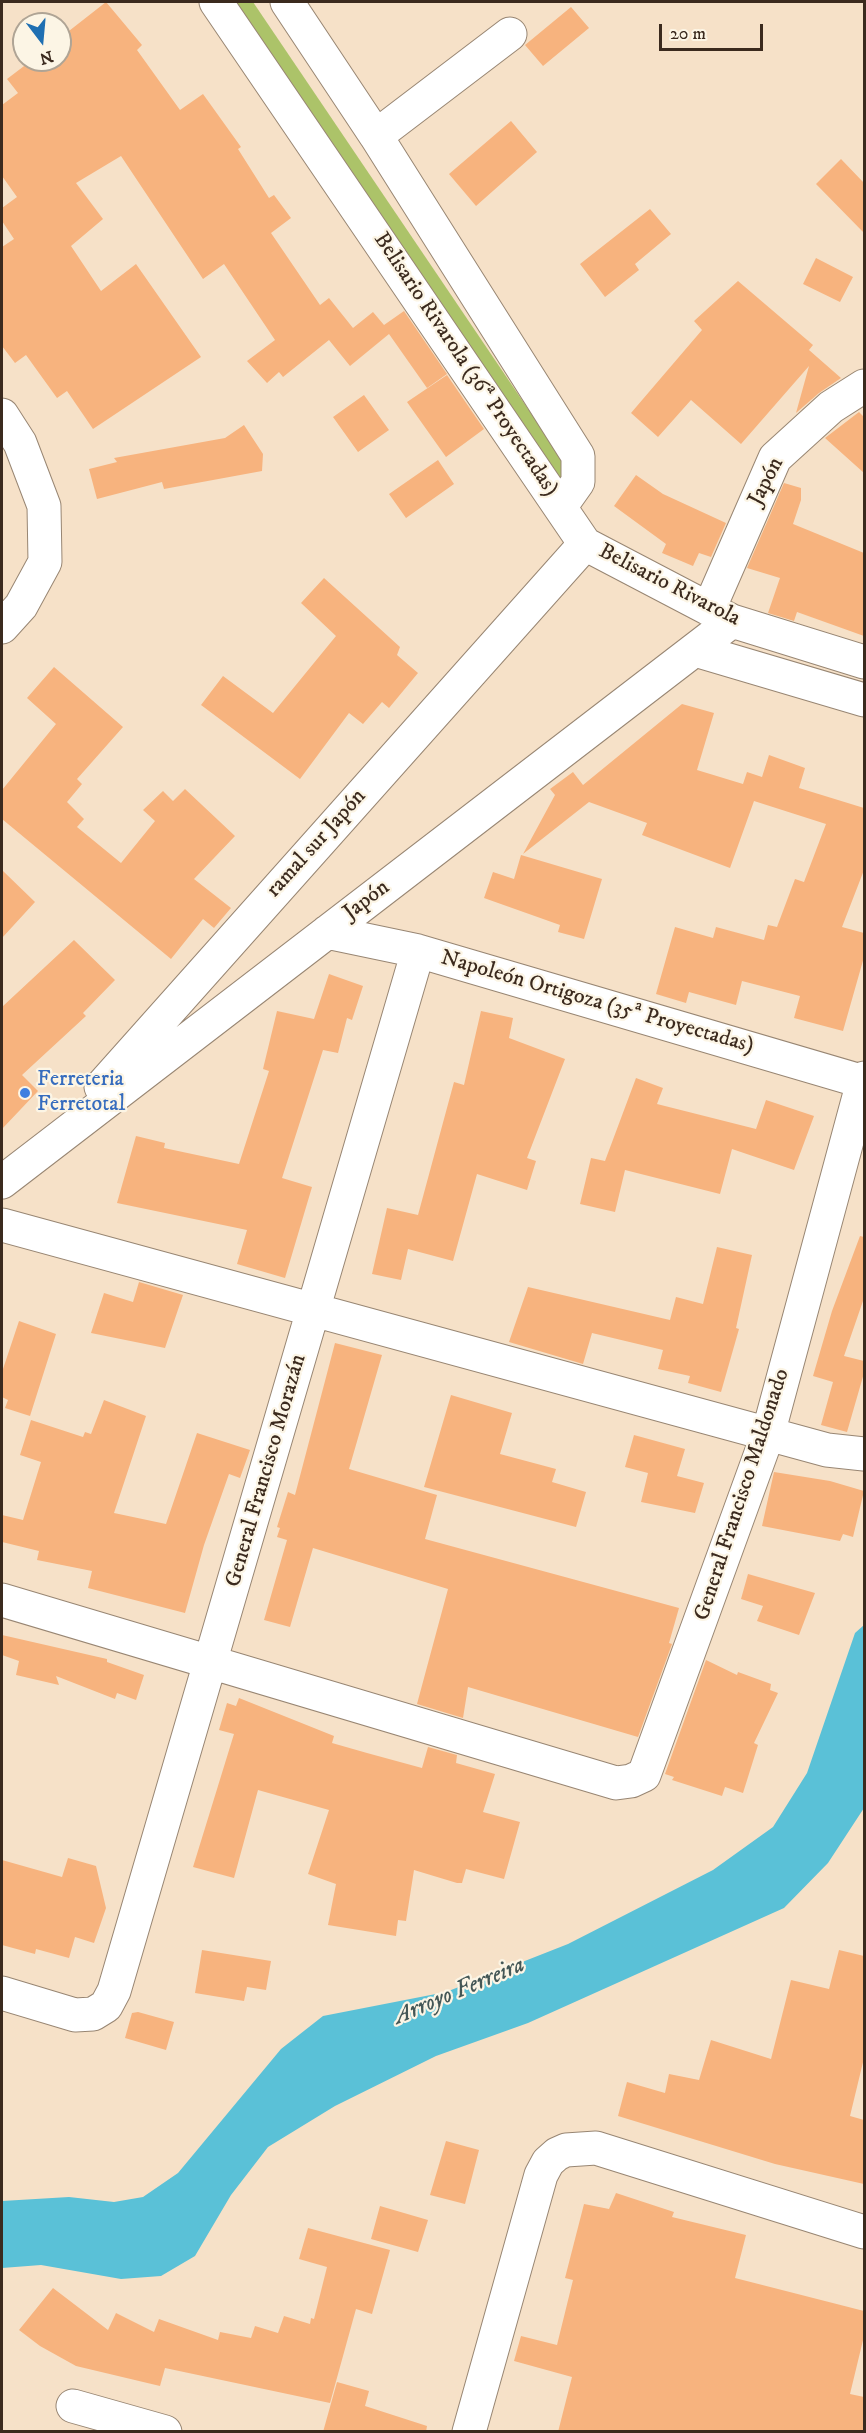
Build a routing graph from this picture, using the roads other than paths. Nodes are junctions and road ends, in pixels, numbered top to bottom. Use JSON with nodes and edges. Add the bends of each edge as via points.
{"nodes":[{"id":1,"x":216,"y":2,"type":"edge"},
{"id":2,"x":287,"y":2,"type":"edge"},
{"id":3,"x":510,"y":34,"type":"dead end"},
{"id":4,"x":376,"y":136,"type":"junction"},
{"id":5,"x":864,"y":386,"type":"edge"},
{"id":6,"x":2,"y":415,"type":"edge"},
{"id":7,"x":561,"y":506,"type":"junction"},
{"id":8,"x":585,"y":544,"type":"junction"},
{"id":9,"x":721,"y":615,"type":"junction"},
{"id":10,"x":11,"y":616,"type":"edge"},
{"id":11,"x":695,"y":650,"type":"junction"},
{"id":12,"x":864,"y":662,"type":"edge"},
{"id":13,"x":864,"y":700,"type":"edge"},
{"id":14,"x":327,"y":932,"type":"junction"},
{"id":15,"x":418,"y":951,"type":"junction"},
{"id":16,"x":864,"y":1081,"type":"edge"},
{"id":17,"x":49,"y":1145,"type":"junction"},
{"id":18,"x":2,"y":1182,"type":"edge"},
{"id":19,"x":2,"y":1225,"type":"edge"},
{"id":20,"x":314,"y":1310,"type":"junction"},
{"id":21,"x":768,"y":1434,"type":"junction"},
{"id":22,"x":864,"y":1454,"type":"edge"},
{"id":23,"x":2,"y":1600,"type":"edge"},
{"id":24,"x":211,"y":1662,"type":"junction"},
{"id":25,"x":2,"y":1993,"type":"edge"},
{"id":26,"x":864,"y":2232,"type":"edge"},
{"id":27,"x":73,"y":2406,"type":"dead end"},
{"id":28,"x":165,"y":2432,"type":"edge"},
{"id":29,"x":469,"y":2432,"type":"edge"}],
"edges":[{"from":1,"to":7,"type":"street","name":"Belisario Rivarola (36ª Proyectadas)"},
{"from":2,"to":4,"type":"street","name":"Belisario Rivarola (36ª Proyectadas)"},
{"from":3,"to":4,"type":"street"},
{"from":4,"to":7,"type":"street","name":"Belisario Rivarola (36ª Proyectadas)","via":[[578,456],[578,482]]},
{"from":5,"to":9,"type":"street","name":"Japón","via":[[831,407],[775,458]]},
{"from":6,"to":10,"type":"street","via":[[20,443],[44,506],[45,562]]},
{"from":7,"to":8,"type":"street","name":"Belisario Rivarola"},
{"from":8,"to":9,"type":"street","name":"Belisario Rivarola"},
{"from":8,"to":17,"type":"street","name":"ramal sur Japón"},
{"from":9,"to":11,"type":"street","name":"Japón"},
{"from":9,"to":12,"type":"street","name":"Belisario Rivarola"},
{"from":11,"to":13,"type":"street"},
{"from":11,"to":14,"type":"street","name":"Japón"},
{"from":14,"to":15,"type":"street","name":"Napoleón Ortigoza (35ª Proyectadas)"},
{"from":14,"to":17,"type":"street","name":"Japón"},
{"from":15,"to":16,"type":"street","name":"Napoleón Ortigoza (35ª Proyectadas)"},
{"from":15,"to":20,"type":"street","name":"General Francisco Morazán"},
{"from":16,"to":21,"type":"street","name":"General Francisco Maldonado"},
{"from":17,"to":18,"type":"street","name":"Japón"},
{"from":19,"to":20,"type":"street"},
{"from":20,"to":21,"type":"street"},
{"from":20,"to":24,"type":"street","name":"General Francisco Morazán"},
{"from":21,"to":22,"type":"street"},
{"from":21,"to":24,"type":"street","name":"General Francisco Maldonado","via":[[644,1775],[631,1781],[616,1783]]},
{"from":23,"to":24,"type":"street"},
{"from":24,"to":25,"type":"street","name":"General Francisco Morazán","via":[[114,1991],[106,2006],[93,2014],[75,2015]]},
{"from":26,"to":29,"type":"street","via":[[596,2148],[566,2150],[548,2162],[541,2175]]},
{"from":27,"to":28,"type":"street"}]}
